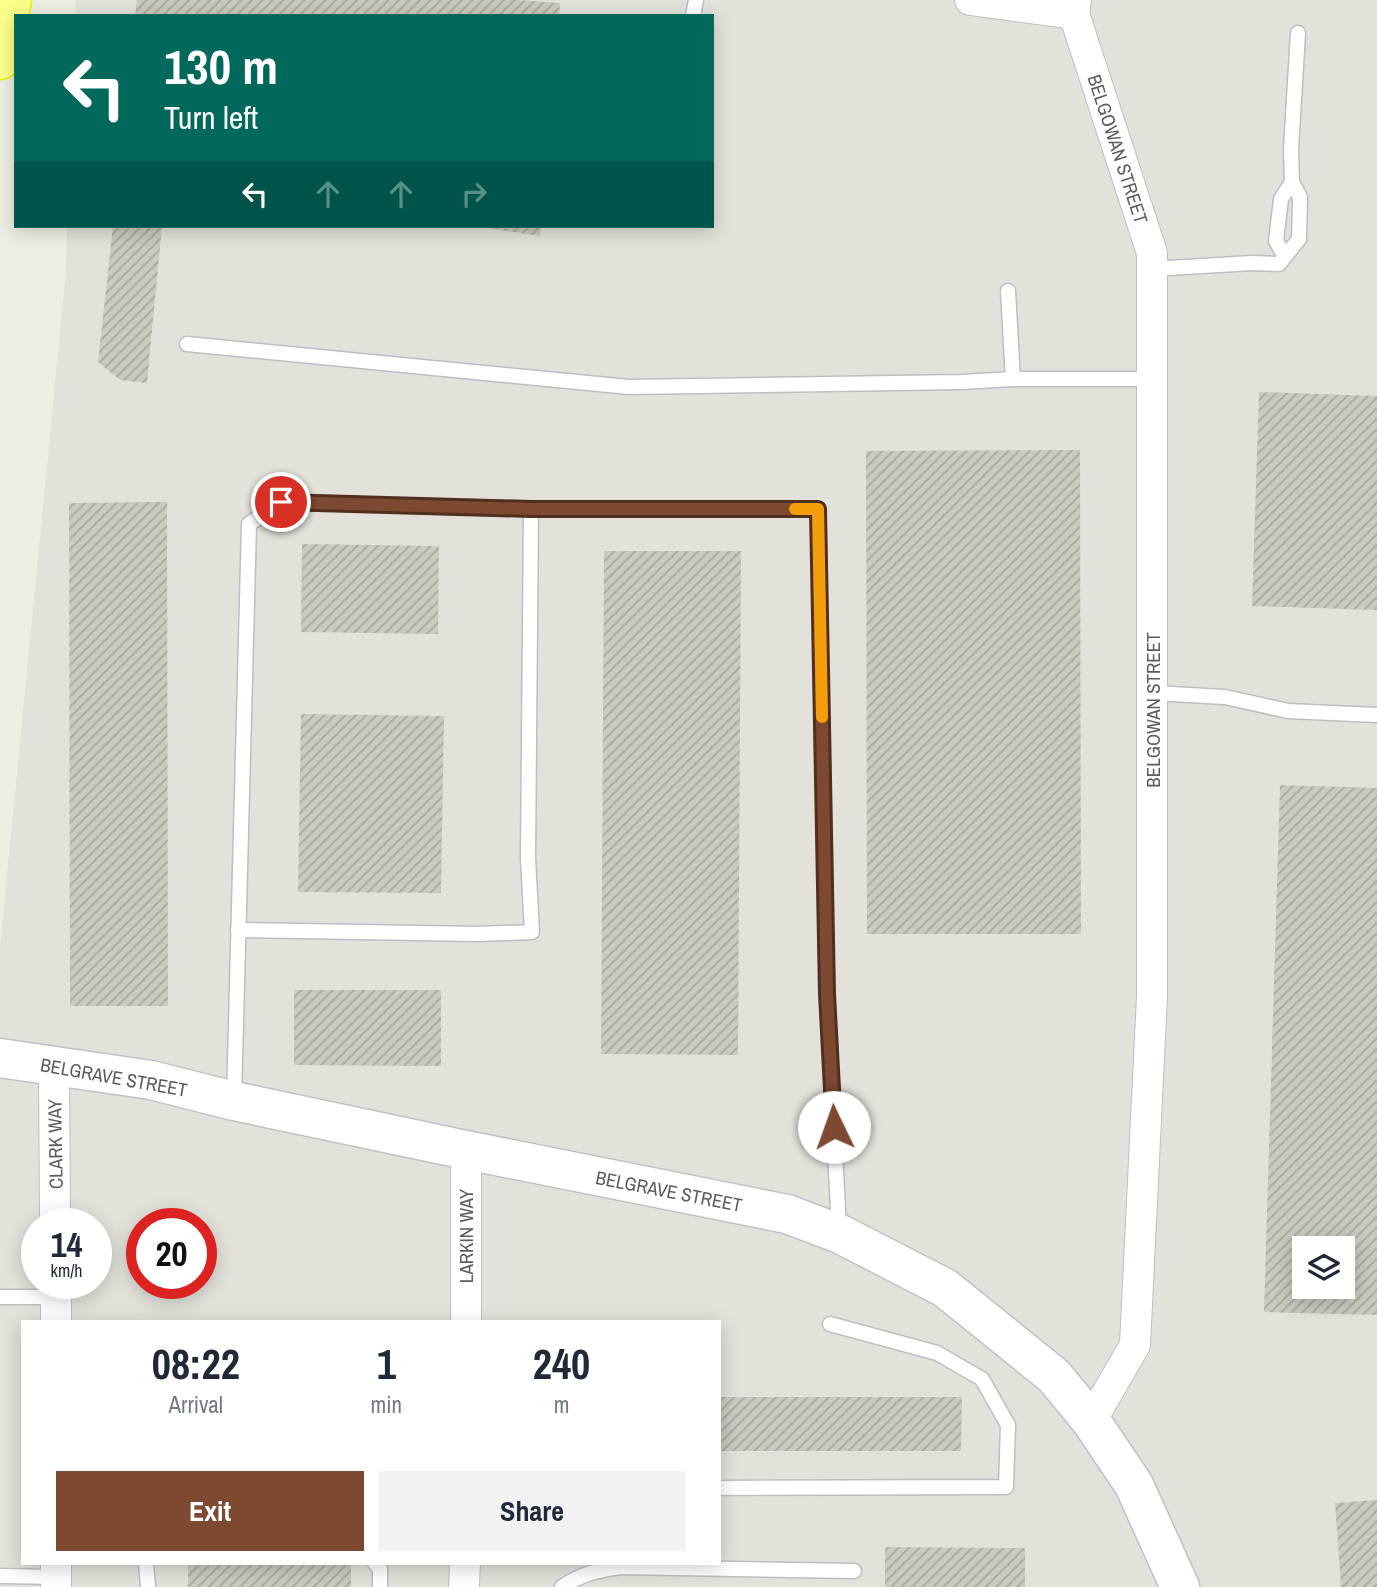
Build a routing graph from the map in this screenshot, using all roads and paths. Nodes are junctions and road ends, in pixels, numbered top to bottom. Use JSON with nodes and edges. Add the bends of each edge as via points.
{"nodes":[{"id":1,"x":12,"y":0,"type":"edge"},
{"id":2,"x":970,"y":0,"type":"edge"},
{"id":3,"x":1075,"y":7,"type":"edge"},
{"id":4,"x":1298,"y":33,"type":"dead end"},
{"id":5,"x":0,"y":60,"type":"edge"},
{"id":6,"x":1292,"y":182,"type":"junction"},
{"id":7,"x":1284,"y":255,"type":"junction"},
{"id":8,"x":1153,"y":269,"type":"junction"},
{"id":9,"x":1009,"y":291,"type":"dead end"},
{"id":10,"x":187,"y":344,"type":"dead end"},
{"id":11,"x":1013,"y":379,"type":"junction"},
{"id":12,"x":1153,"y":379,"type":"junction"},
{"id":13,"x":531,"y":509,"type":"junction"},
{"id":14,"x":1153,"y":693,"type":"junction"},
{"id":15,"x":1377,"y":715,"type":"edge"},
{"id":16,"x":238,"y":930,"type":"junction"},
{"id":17,"x":0,"y":1058,"type":"edge"},
{"id":18,"x":54,"y":1066,"type":"junction"},
{"id":19,"x":234,"y":1101,"type":"junction"},
{"id":20,"x":467,"y":1150,"type":"junction"},
{"id":21,"x":55,"y":1208,"type":"edge"},
{"id":22,"x":840,"y":1234,"type":"junction"},
{"id":23,"x":0,"y":1297,"type":"edge"},
{"id":24,"x":56,"y":1300,"type":"edge"},
{"id":25,"x":466,"y":1320,"type":"edge"},
{"id":26,"x":830,"y":1324,"type":"dead end"},
{"id":27,"x":1091,"y":1421,"type":"junction"},
{"id":28,"x":721,"y":1488,"type":"edge"},
{"id":29,"x":146,"y":1565,"type":"edge"},
{"id":30,"x":377,"y":1565,"type":"edge"},
{"id":31,"x":464,"y":1565,"type":"edge"},
{"id":32,"x":854,"y":1571,"type":"dead end"},
{"id":33,"x":0,"y":1576,"type":"edge"},
{"id":34,"x":56,"y":1576,"type":"edge"},
{"id":35,"x":148,"y":1587,"type":"edge"},
{"id":36,"x":380,"y":1587,"type":"edge"},
{"id":37,"x":464,"y":1587,"type":"edge"},
{"id":38,"x":562,"y":1587,"type":"edge"},
{"id":39,"x":1180,"y":1587,"type":"edge"}],
"edges":[{"from":1,"to":5,"type":"highway"},
{"from":2,"to":3,"type":"street"},
{"from":3,"to":8,"type":"street","name":"BELGOWAN STREET","via":[[1152,253]]},
{"from":4,"to":6,"type":"lane"},
{"from":6,"to":7,"type":"lane","via":[[1281,199],[1277,230],[1276,241]]},
{"from":6,"to":7,"type":"lane","via":[[1300,197],[1300,239]]},
{"from":7,"to":8,"type":"lane","via":[[1279,264]]},
{"from":8,"to":12,"type":"street","name":"BELGOWAN STREET"},
{"from":9,"to":11,"type":"lane"},
{"from":10,"to":11,"type":"lane","via":[[629,387]]},
{"from":11,"to":12,"type":"lane"},
{"from":12,"to":14,"type":"street","name":"BELGOWAN STREET"},
{"from":13,"to":16,"type":"lane","via":[[281,502],[249,524]]},
{"from":13,"to":16,"type":"lane","via":[[528,858],[532,932]]},
{"from":13,"to":22,"type":"lane","via":[[818,509],[827,994]]},
{"from":14,"to":15,"type":"lane","via":[[1225,697],[1288,711]]},
{"from":14,"to":27,"type":"street","name":"BELGOWAN STREET","via":[[1152,996],[1135,1345]]},
{"from":16,"to":19,"type":"lane"},
{"from":17,"to":18,"type":"street","name":"BELGRAVE STREET"},
{"from":18,"to":19,"type":"street","name":"BELGRAVE STREET","via":[[151,1080]]},
{"from":18,"to":21,"type":"street","name":"CLARK WAY"},
{"from":19,"to":20,"type":"street","name":"BELGRAVE STREET"},
{"from":20,"to":22,"type":"street","name":"BELGRAVE STREET","via":[[787,1214]]},
{"from":20,"to":25,"type":"street","name":"LARKIN WAY"},
{"from":22,"to":27,"type":"street","name":"BELGRAVE STREET","via":[[945,1288],[1054,1376]]},
{"from":23,"to":24,"type":"lane"},
{"from":26,"to":28,"type":"lane","via":[[937,1353],[982,1379],[1008,1425],[1006,1487]]},
{"from":27,"to":39,"type":"street","name":"BELGRAVE STREET","via":[[1134,1485]]},
{"from":29,"to":35,"type":"lane"},
{"from":30,"to":36,"type":"lane"},
{"from":31,"to":37,"type":"street"},
{"from":32,"to":38,"type":"lane","via":[[621,1567],[596,1570]]},
{"from":33,"to":34,"type":"lane"}]}
